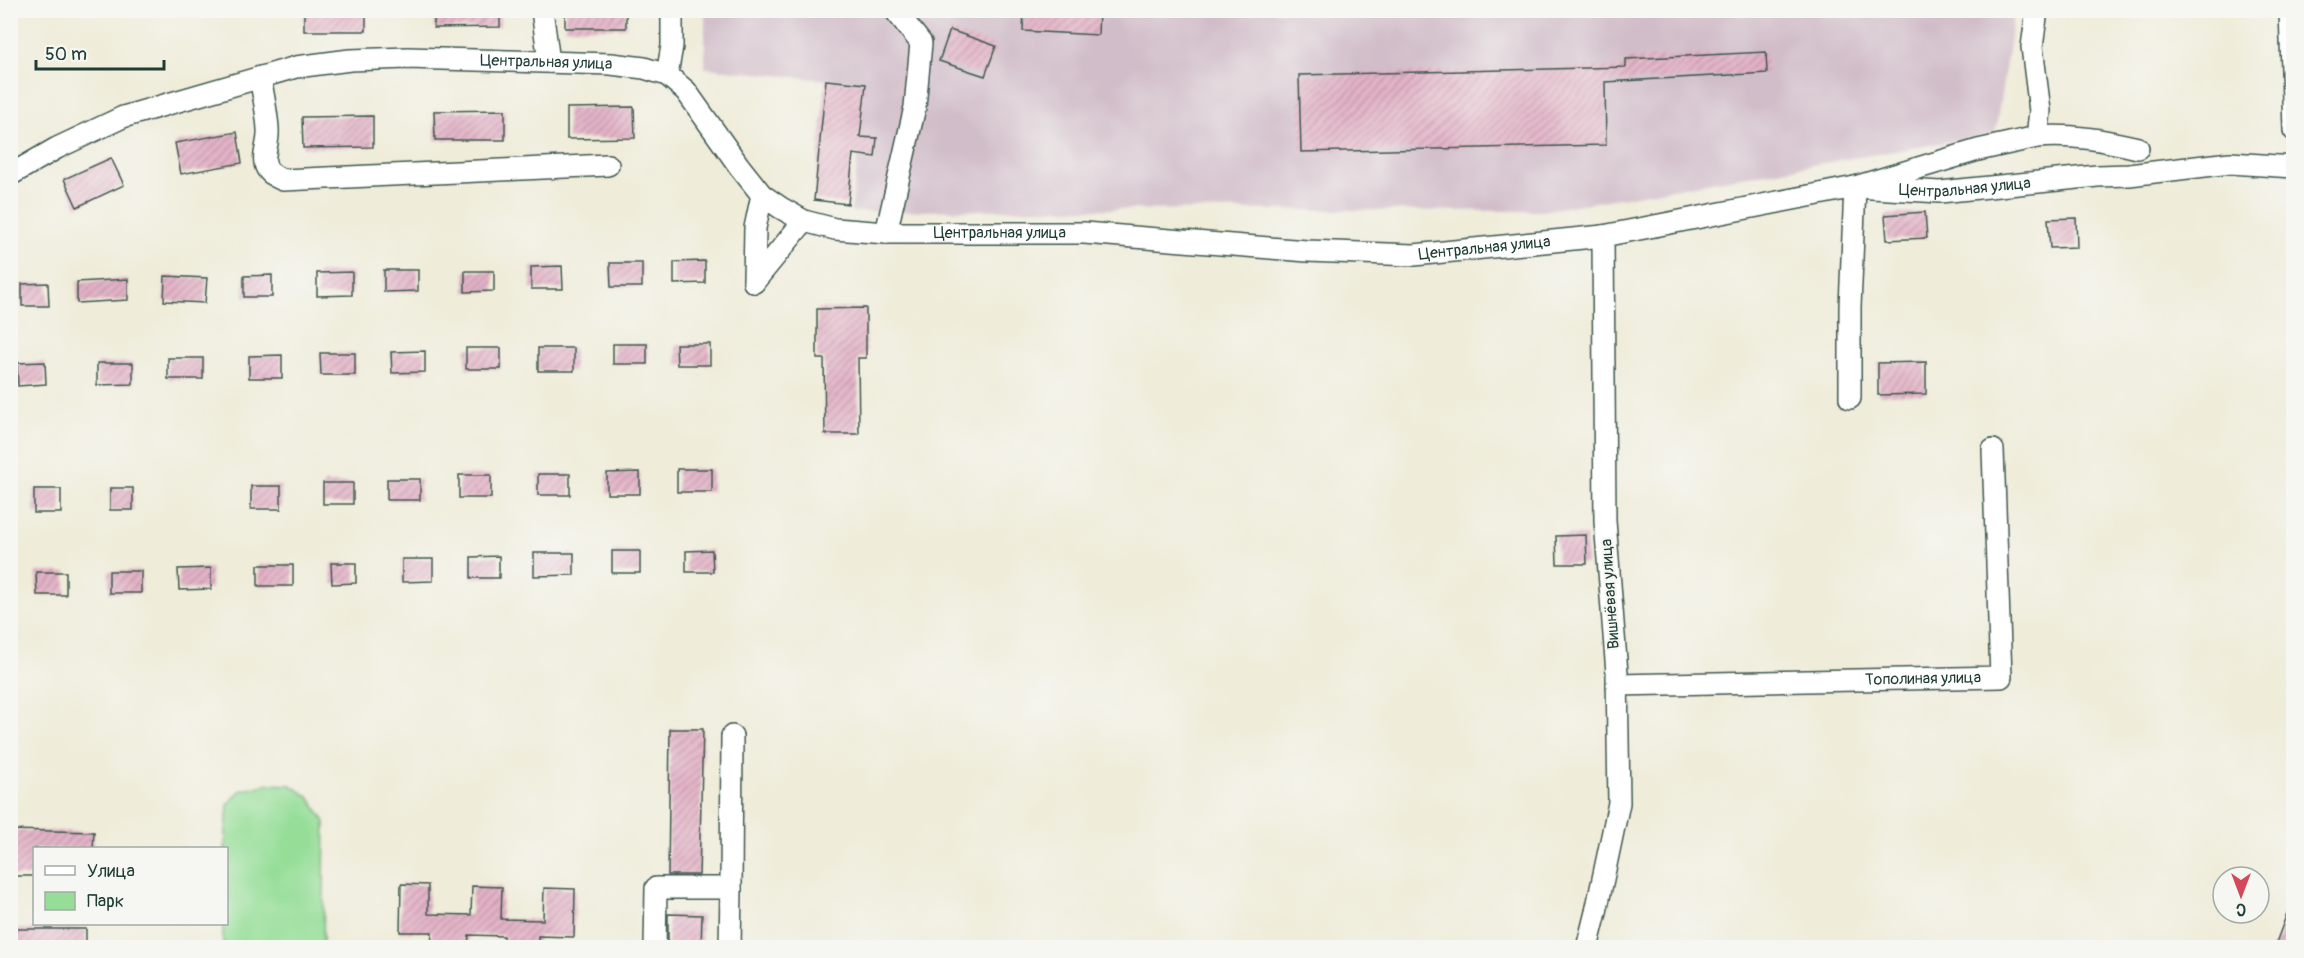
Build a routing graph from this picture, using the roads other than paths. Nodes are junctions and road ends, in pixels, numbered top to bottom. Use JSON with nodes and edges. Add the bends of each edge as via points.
{"nodes":[{"id":1,"x":542,"y":10,"type":"edge"},
{"id":2,"x":672,"y":10,"type":"edge"},
{"id":3,"x":895,"y":10,"type":"edge"},
{"id":4,"x":2037,"y":10,"type":"edge"},
{"id":5,"x":2290,"y":10,"type":"edge"},
{"id":6,"x":549,"y":62,"type":"junction"},
{"id":7,"x":667,"y":75,"type":"junction"},
{"id":8,"x":260,"y":77,"type":"junction"},
{"id":9,"x":2294,"y":130,"type":"edge"},
{"id":10,"x":2037,"y":137,"type":"junction"},
{"id":11,"x":2138,"y":148,"type":"dead end"},
{"id":12,"x":608,"y":165,"type":"dead end"},
{"id":13,"x":2294,"y":167,"type":"edge"},
{"id":14,"x":10,"y":175,"type":"edge"},
{"id":15,"x":1855,"y":187,"type":"junction"},
{"id":16,"x":762,"y":195,"type":"junction"},
{"id":17,"x":804,"y":221,"type":"junction"},
{"id":18,"x":886,"y":233,"type":"junction"},
{"id":19,"x":1603,"y":236,"type":"junction"},
{"id":20,"x":1850,"y":398,"type":"dead end"},
{"id":21,"x":1994,"y":450,"type":"dead end"},
{"id":22,"x":1617,"y":685,"type":"junction"},
{"id":23,"x":732,"y":736,"type":"dead end"},
{"id":24,"x":731,"y":888,"type":"junction"},
{"id":25,"x":655,"y":948,"type":"edge"},
{"id":26,"x":730,"y":948,"type":"edge"},
{"id":27,"x":1587,"y":948,"type":"edge"}],
"edges":[{"from":1,"to":6,"type":"street"},
{"from":2,"to":7,"type":"street"},
{"from":3,"to":18,"type":"street","via":[[921,43],[915,107]]},
{"from":4,"to":10,"type":"street","via":[[2032,47],[2040,111]]},
{"from":5,"to":9,"type":"street"},
{"from":6,"to":7,"type":"street","name":"Центральная улица","via":[[611,64]]},
{"from":6,"to":8,"type":"street","name":"Центральная улица","via":[[350,60],[296,67]]},
{"from":7,"to":16,"type":"street","name":"Центральная улица","via":[[686,91]]},
{"from":8,"to":12,"type":"street","via":[[269,132],[265,165],[272,176],[283,180]]},
{"from":8,"to":14,"type":"street","name":"Центральная улица","via":[[123,117]]},
{"from":10,"to":11,"type":"street","via":[[2063,135]]},
{"from":10,"to":15,"type":"street","via":[[1978,150]]},
{"from":13,"to":15,"type":"street","name":"Центральная улица","via":[[2230,163],[1940,192]]},
{"from":15,"to":19,"type":"street","name":"Центральная улица"},
{"from":15,"to":20,"type":"street"},
{"from":16,"to":17,"type":"street","name":"Центральная улица"},
{"from":16,"to":17,"type":"street","via":[[755,228],[754,282]]},
{"from":17,"to":18,"type":"street","name":"Центральная улица","via":[[835,229]]},
{"from":18,"to":19,"type":"street","name":"Центральная улица","via":[[1084,232],[1307,251],[1414,255]]},
{"from":19,"to":22,"type":"street","name":"Вишнёвая улица","via":[[1605,521]]},
{"from":21,"to":22,"type":"street","name":"Тополиная улица","via":[[2001,677]]},
{"from":22,"to":27,"type":"street","name":"Вишнёвая улица","via":[[1619,803]]},
{"from":23,"to":24,"type":"street"},
{"from":24,"to":25,"type":"street","via":[[656,888]]},
{"from":24,"to":26,"type":"street"}]}
